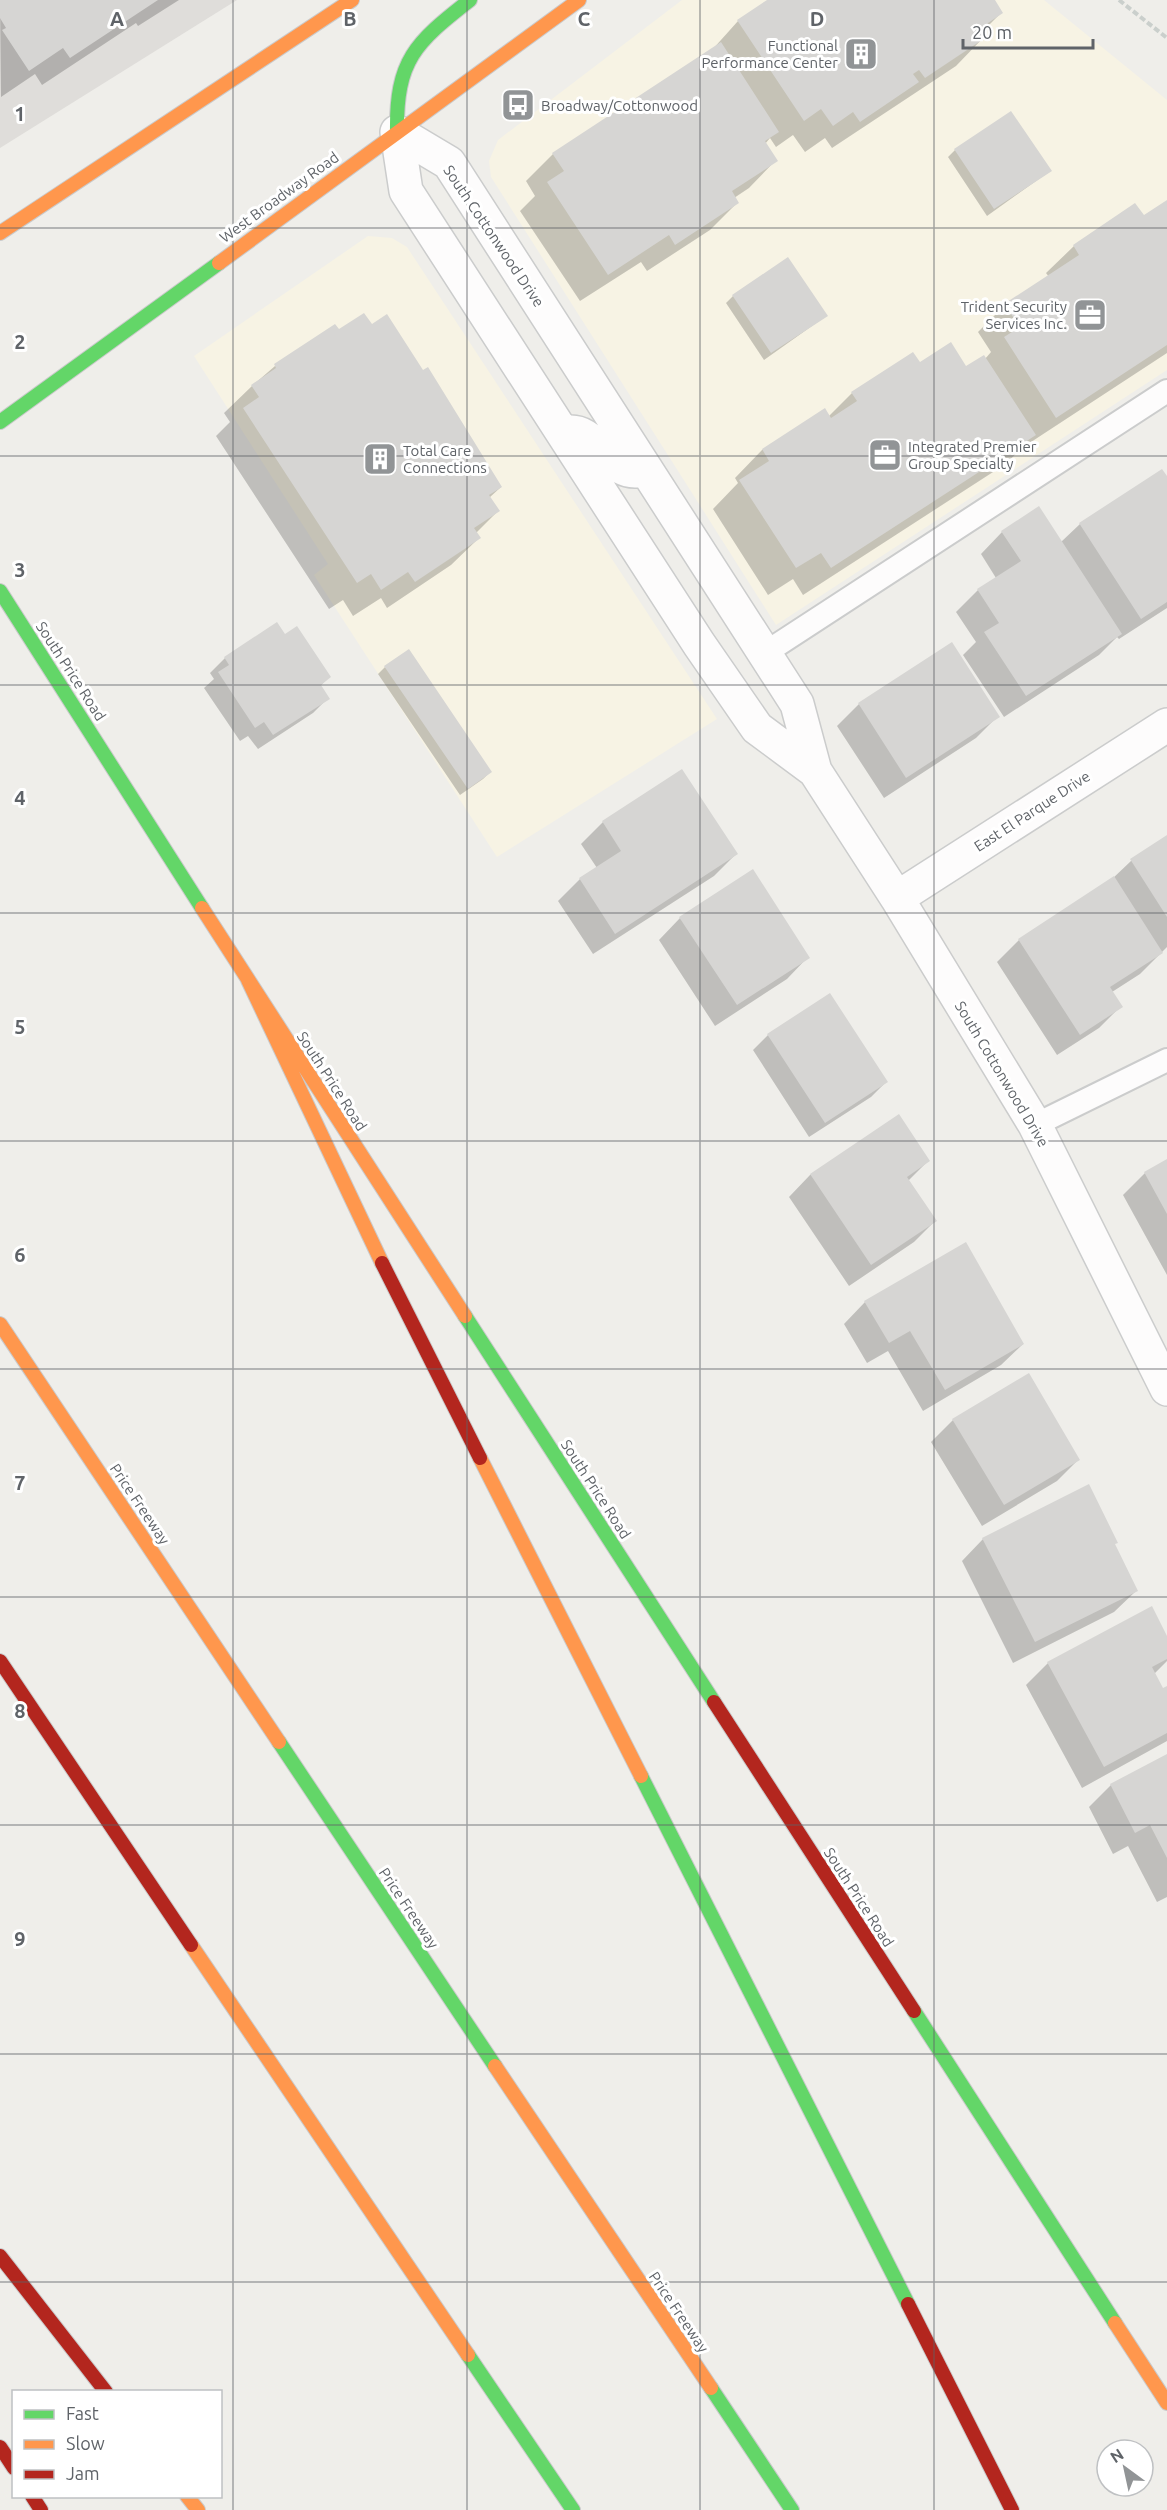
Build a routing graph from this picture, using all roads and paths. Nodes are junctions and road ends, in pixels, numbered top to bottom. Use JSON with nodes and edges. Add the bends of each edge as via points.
{"nodes":[{"id":1,"x":352,"y":0,"type":"edge"},
{"id":2,"x":470,"y":0,"type":"edge"},
{"id":3,"x":579,"y":0,"type":"edge"},
{"id":4,"x":1119,"y":0,"type":"edge"},
{"id":5,"x":1167,"y":38,"type":"edge"},
{"id":6,"x":397,"y":132,"type":"junction"},
{"id":7,"x":0,"y":233,"type":"edge"},
{"id":8,"x":1167,"y":391,"type":"edge"},
{"id":9,"x":0,"y":422,"type":"edge"},
{"id":10,"x":563,"y":434,"type":"junction"},
{"id":11,"x":646,"y":469,"type":"junction"},
{"id":12,"x":0,"y":591,"type":"edge"},
{"id":13,"x":765,"y":653,"type":"junction"},
{"id":14,"x":1167,"y":725,"type":"edge"},
{"id":15,"x":815,"y":771,"type":"junction"},
{"id":16,"x":897,"y":898,"type":"junction"},
{"id":17,"x":248,"y":980,"type":"junction"},
{"id":18,"x":1167,"y":1060,"type":"edge"},
{"id":19,"x":1035,"y":1125,"type":"junction"},
{"id":20,"x":0,"y":1324,"type":"edge"},
{"id":21,"x":1164,"y":1376,"type":"edge"},
{"id":22,"x":0,"y":1661,"type":"edge"},
{"id":23,"x":0,"y":2256,"type":"edge"},
{"id":24,"x":105,"y":2390,"type":"edge"},
{"id":25,"x":1167,"y":2403,"type":"edge"},
{"id":26,"x":0,"y":2447,"type":"edge"},
{"id":27,"x":12,"y":2465,"type":"edge"},
{"id":28,"x":189,"y":2498,"type":"edge"},
{"id":29,"x":198,"y":2510,"type":"edge"},
{"id":30,"x":573,"y":2510,"type":"edge"},
{"id":31,"x":792,"y":2510,"type":"edge"},
{"id":32,"x":1012,"y":2510,"type":"edge"}],
"edges":[{"from":1,"to":7,"type":"main road"},
{"from":2,"to":6,"type":"main road","via":[[416,50],[403,71],[397,93]]},
{"from":3,"to":6,"type":"main road","name":"West Broadway Road"},
{"from":4,"to":5,"type":"path"},
{"from":6,"to":9,"type":"main road","name":"West Broadway Road"},
{"from":6,"to":10,"type":"street","name":"South Cottonwood Drive","via":[[406,191]]},
{"from":6,"to":11,"type":"street","name":"South Cottonwood Drive","via":[[449,163]]},
{"from":8,"to":13,"type":"lane"},
{"from":10,"to":11,"type":"street","via":[[572,431],[584,435],[624,470],[635,473]]},
{"from":10,"to":15,"type":"street","name":"South Cottonwood Drive","via":[[757,728]]},
{"from":11,"to":13,"type":"street","name":"South Cottonwood Drive"},
{"from":12,"to":17,"type":"main road","name":"South Price Road"},
{"from":13,"to":15,"type":"street","name":"South Cottonwood Drive","via":[[797,704]]},
{"from":14,"to":16,"type":"street","name":"East El Parque Drive"},
{"from":15,"to":16,"type":"street","name":"South Cottonwood Drive"},
{"from":16,"to":19,"type":"street","name":"South Cottonwood Drive"},
{"from":17,"to":25,"type":"main road","name":"South Price Road"},
{"from":17,"to":32,"type":"main road","via":[[348,1196]]},
{"from":18,"to":19,"type":"lane"},
{"from":19,"to":21,"type":"street","name":"South Cottonwood Drive"},
{"from":20,"to":31,"type":"main road","name":"Price Freeway"},
{"from":22,"to":30,"type":"main road"},
{"from":23,"to":24,"type":"main road"},
{"from":26,"to":27,"type":"main road"},
{"from":28,"to":29,"type":"main road"}]}
